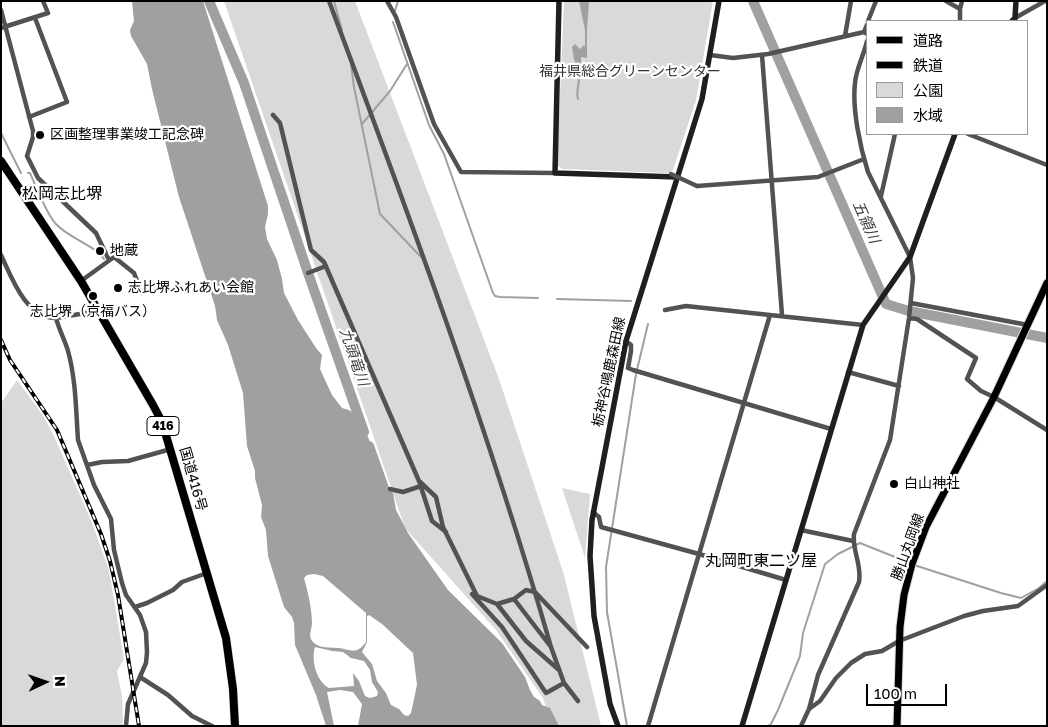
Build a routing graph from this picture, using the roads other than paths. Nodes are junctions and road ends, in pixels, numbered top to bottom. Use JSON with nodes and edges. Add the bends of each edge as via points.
{"nodes":[{"id":1,"x":43,"y":1,"type":"edge"},
{"id":2,"x":329,"y":1,"type":"edge"},
{"id":3,"x":387,"y":1,"type":"edge"},
{"id":4,"x":559,"y":1,"type":"edge"},
{"id":5,"x":719,"y":1,"type":"edge"},
{"id":6,"x":851,"y":1,"type":"edge"},
{"id":7,"x":876,"y":1,"type":"edge"},
{"id":8,"x":946,"y":1,"type":"edge"},
{"id":9,"x":962,"y":1,"type":"edge"},
{"id":10,"x":1016,"y":1,"type":"edge"},
{"id":11,"x":1045,"y":1,"type":"edge"},
{"id":12,"x":960,"y":9,"type":"junction"},
{"id":13,"x":1,"y":10,"type":"edge"},
{"id":14,"x":35,"y":18,"type":"junction"},
{"id":15,"x":868,"y":20,"type":"edge"},
{"id":16,"x":960,"y":20,"type":"edge"},
{"id":17,"x":1014,"y":20,"type":"edge"},
{"id":18,"x":3,"y":27,"type":"edge"},
{"id":19,"x":865,"y":33,"type":"edge"},
{"id":20,"x":845,"y":36,"type":"junction"},
{"id":21,"x":866,"y":44,"type":"edge"},
{"id":22,"x":710,"y":55,"type":"junction"},
{"id":23,"x":762,"y":55,"type":"junction"},
{"id":24,"x":273,"y":115,"type":"dead end"},
{"id":25,"x":29,"y":118,"type":"junction"},
{"id":26,"x":895,"y":135,"type":"edge"},
{"id":27,"x":955,"y":135,"type":"edge"},
{"id":28,"x":971,"y":135,"type":"edge"},
{"id":29,"x":864,"y":159,"type":"junction"},
{"id":30,"x":1,"y":162,"type":"edge"},
{"id":31,"x":1047,"y":165,"type":"edge"},
{"id":32,"x":555,"y":173,"type":"junction"},
{"id":33,"x":674,"y":176,"type":"junction"},
{"id":34,"x":771,"y":181,"type":"junction"},
{"id":35,"x":880,"y":197,"type":"junction"},
{"id":36,"x":1,"y":256,"type":"edge"},
{"id":37,"x":910,"y":256,"type":"junction"},
{"id":38,"x":109,"y":260,"type":"junction"},
{"id":39,"x":326,"y":266,"type":"junction"},
{"id":40,"x":308,"y":273,"type":"dead end"},
{"id":41,"x":81,"y":281,"type":"junction"},
{"id":42,"x":1047,"y":283,"type":"edge"},
{"id":43,"x":142,"y":293,"type":"dead end"},
{"id":44,"x":911,"y":303,"type":"junction"},
{"id":45,"x":665,"y":310,"type":"dead end"},
{"id":46,"x":98,"y":311,"type":"junction"},
{"id":47,"x":770,"y":315,"type":"junction"},
{"id":48,"x":782,"y":316,"type":"junction"},
{"id":49,"x":56,"y":318,"type":"junction"},
{"id":50,"x":909,"y":318,"type":"junction"},
{"id":51,"x":863,"y":325,"type":"junction"},
{"id":52,"x":1028,"y":326,"type":"junction"},
{"id":53,"x":626,"y":341,"type":"junction"},
{"id":54,"x":848,"y":372,"type":"junction"},
{"id":55,"x":899,"y":386,"type":"junction"},
{"id":56,"x":994,"y":397,"type":"junction"},
{"id":57,"x":744,"y":402,"type":"junction"},
{"id":58,"x":831,"y":429,"type":"junction"},
{"id":59,"x":1047,"y":430,"type":"edge"},
{"id":60,"x":171,"y":449,"type":"junction"},
{"id":61,"x":87,"y":465,"type":"junction"},
{"id":62,"x":420,"y":483,"type":"junction"},
{"id":63,"x":390,"y":489,"type":"dead end"},
{"id":64,"x":594,"y":512,"type":"junction"},
{"id":65,"x":801,"y":530,"type":"junction"},
{"id":66,"x":446,"y":532,"type":"junction"},
{"id":67,"x":853,"y":541,"type":"junction"},
{"id":68,"x":699,"y":554,"type":"junction"},
{"id":69,"x":207,"y":573,"type":"junction"},
{"id":70,"x":786,"y":580,"type":"junction"},
{"id":71,"x":1047,"y":585,"type":"edge"},
{"id":72,"x":535,"y":592,"type":"junction"},
{"id":73,"x":477,"y":596,"type":"junction"},
{"id":74,"x":514,"y":600,"type":"junction"},
{"id":75,"x":497,"y":604,"type":"junction"},
{"id":76,"x":135,"y":607,"type":"junction"},
{"id":77,"x":900,"y":641,"type":"junction"},
{"id":78,"x":551,"y":647,"type":"junction"},
{"id":79,"x":587,"y":647,"type":"dead end"},
{"id":80,"x":559,"y":670,"type":"junction"},
{"id":81,"x":140,"y":677,"type":"junction"},
{"id":82,"x":564,"y":683,"type":"junction"},
{"id":83,"x":578,"y":701,"type":"dead end"},
{"id":84,"x":809,"y":709,"type":"junction"},
{"id":85,"x":126,"y":726,"type":"edge"},
{"id":86,"x":212,"y":726,"type":"edge"},
{"id":87,"x":234,"y":726,"type":"edge"},
{"id":88,"x":618,"y":726,"type":"edge"},
{"id":89,"x":648,"y":726,"type":"edge"},
{"id":90,"x":742,"y":726,"type":"edge"},
{"id":91,"x":801,"y":726,"type":"edge"},
{"id":92,"x":898,"y":726,"type":"edge"}],
"edges":[{"from":1,"to":14,"type":"street","via":[[48,13]]},
{"from":2,"to":72,"type":"street","via":[[415,231],[489,444]]},
{"from":3,"to":32,"type":"street","via":[[396,16],[434,124],[461,172]]},
{"from":4,"to":32,"type":"street"},
{"from":5,"to":22,"type":"street","name":"栃神谷鳴鹿森田線"},
{"from":6,"to":20,"type":"street"},
{"from":7,"to":15,"type":"street"},
{"from":8,"to":12,"type":"street"},
{"from":9,"to":12,"type":"street"},
{"from":10,"to":17,"type":"street"},
{"from":11,"to":17,"type":"street"},
{"from":12,"to":16,"type":"street"},
{"from":13,"to":18,"type":"street"},
{"from":14,"to":18,"type":"street"},
{"from":14,"to":25,"type":"street","via":[[67,102]]},
{"from":18,"to":25,"type":"street"},
{"from":19,"to":20,"type":"street"},
{"from":20,"to":23,"type":"street"},
{"from":21,"to":29,"type":"street","via":[[854,93]]},
{"from":22,"to":23,"type":"street","via":[[722,58]]},
{"from":22,"to":33,"type":"street","name":"栃神谷鳴鹿森田線","via":[[702,99]]},
{"from":23,"to":34,"type":"street"},
{"from":24,"to":39,"type":"street","via":[[280,123],[311,250]]},
{"from":25,"to":38,"type":"street","via":[[33,137],[27,156],[38,178],[96,233]]},
{"from":26,"to":35,"type":"street"},
{"from":27,"to":37,"type":"street"},
{"from":28,"to":31,"type":"street"},
{"from":29,"to":34,"type":"street","via":[[826,175]]},
{"from":29,"to":35,"type":"street"},
{"from":30,"to":41,"type":"highway","name":"国道416号","number":"416"},
{"from":32,"to":33,"type":"street"},
{"from":33,"to":34,"type":"street","bridge":true,"via":[[696,186]]},
{"from":33,"to":53,"type":"street","name":"栃神谷鳴鹿森田線"},
{"from":34,"to":48,"type":"street"},
{"from":35,"to":37,"type":"street"},
{"from":36,"to":49,"type":"street","via":[[28,303],[40,314]]},
{"from":37,"to":44,"type":"street"},
{"from":37,"to":51,"type":"street"},
{"from":38,"to":41,"type":"street"},
{"from":38,"to":43,"type":"street","via":[[114,257],[134,272]]},
{"from":39,"to":40,"type":"street"},
{"from":39,"to":62,"type":"street"},
{"from":41,"to":46,"type":"highway","name":"国道416号","number":"416"},
{"from":42,"to":52,"type":"main road","name":"勝山丸岡線"},
{"from":44,"to":50,"type":"street"},
{"from":44,"to":52,"type":"street"},
{"from":45,"to":47,"type":"street","via":[[686,306]]},
{"from":46,"to":49,"type":"street"},
{"from":46,"to":60,"type":"highway","name":"国道416号","number":"416","via":[[162,422]]},
{"from":47,"to":48,"type":"street"},
{"from":47,"to":57,"type":"street"},
{"from":48,"to":51,"type":"street"},
{"from":49,"to":61,"type":"street","via":[[68,351],[78,440]]},
{"from":50,"to":55,"type":"street"},
{"from":50,"to":56,"type":"street","via":[[917,319],[976,358],[967,379]]},
{"from":51,"to":54,"type":"street"},
{"from":52,"to":56,"type":"main road","name":"勝山丸岡線"},
{"from":53,"to":57,"type":"street","via":[[631,345],[628,368]]},
{"from":53,"to":64,"type":"street","name":"栃神谷鳴鹿森田線"},
{"from":54,"to":55,"type":"street"},
{"from":54,"to":58,"type":"street"},
{"from":55,"to":67,"type":"street","via":[[890,440]]},
{"from":56,"to":59,"type":"street"},
{"from":56,"to":77,"type":"main road","name":"勝山丸岡線","via":[[926,527],[904,595]]},
{"from":57,"to":58,"type":"street"},
{"from":57,"to":68,"type":"street"},
{"from":58,"to":65,"type":"street"},
{"from":60,"to":61,"type":"street","via":[[128,461]]},
{"from":60,"to":69,"type":"highway","name":"国道416号","number":"416"},
{"from":61,"to":76,"type":"street","via":[[111,519],[122,583]]},
{"from":62,"to":63,"type":"street","via":[[403,492]]},
{"from":62,"to":66,"type":"street","via":[[432,520]]},
{"from":62,"to":66,"type":"street","via":[[436,498]]},
{"from":64,"to":68,"type":"street","via":[[601,527]]},
{"from":64,"to":88,"type":"street","name":"栃神谷鳴鹿森田線","via":[[590,556],[594,616],[610,704]]},
{"from":65,"to":67,"type":"street"},
{"from":65,"to":70,"type":"street"},
{"from":66,"to":73,"type":"street"},
{"from":67,"to":84,"type":"street","via":[[860,565],[859,582],[818,675]]},
{"from":68,"to":70,"type":"street"},
{"from":68,"to":89,"type":"street"},
{"from":69,"to":76,"type":"street","via":[[182,582],[173,590]]},
{"from":69,"to":87,"type":"highway","name":"国道416号","number":"416","via":[[229,654]]},
{"from":70,"to":90,"type":"street"},
{"from":71,"to":77,"type":"street","via":[[1018,606],[964,616]]},
{"from":72,"to":74,"type":"street","via":[[526,590]]},
{"from":72,"to":78,"type":"street"},
{"from":72,"to":79,"type":"street"},
{"from":73,"to":75,"type":"street"},
{"from":73,"to":82,"type":"street","via":[[472,594],[502,627],[546,693]]},
{"from":74,"to":75,"type":"street"},
{"from":74,"to":78,"type":"street"},
{"from":75,"to":80,"type":"street","via":[[526,641]]},
{"from":76,"to":81,"type":"street","via":[[143,621],[147,641],[146,664]]},
{"from":77,"to":84,"type":"street","via":[[851,663],[820,701]]},
{"from":77,"to":92,"type":"main road","name":"勝山丸岡線"},
{"from":78,"to":80,"type":"street"},
{"from":80,"to":82,"type":"street"},
{"from":81,"to":85,"type":"street","via":[[128,704]]},
{"from":81,"to":86,"type":"street","via":[[192,716]]},
{"from":82,"to":83,"type":"street"},
{"from":84,"to":91,"type":"street"}]}
